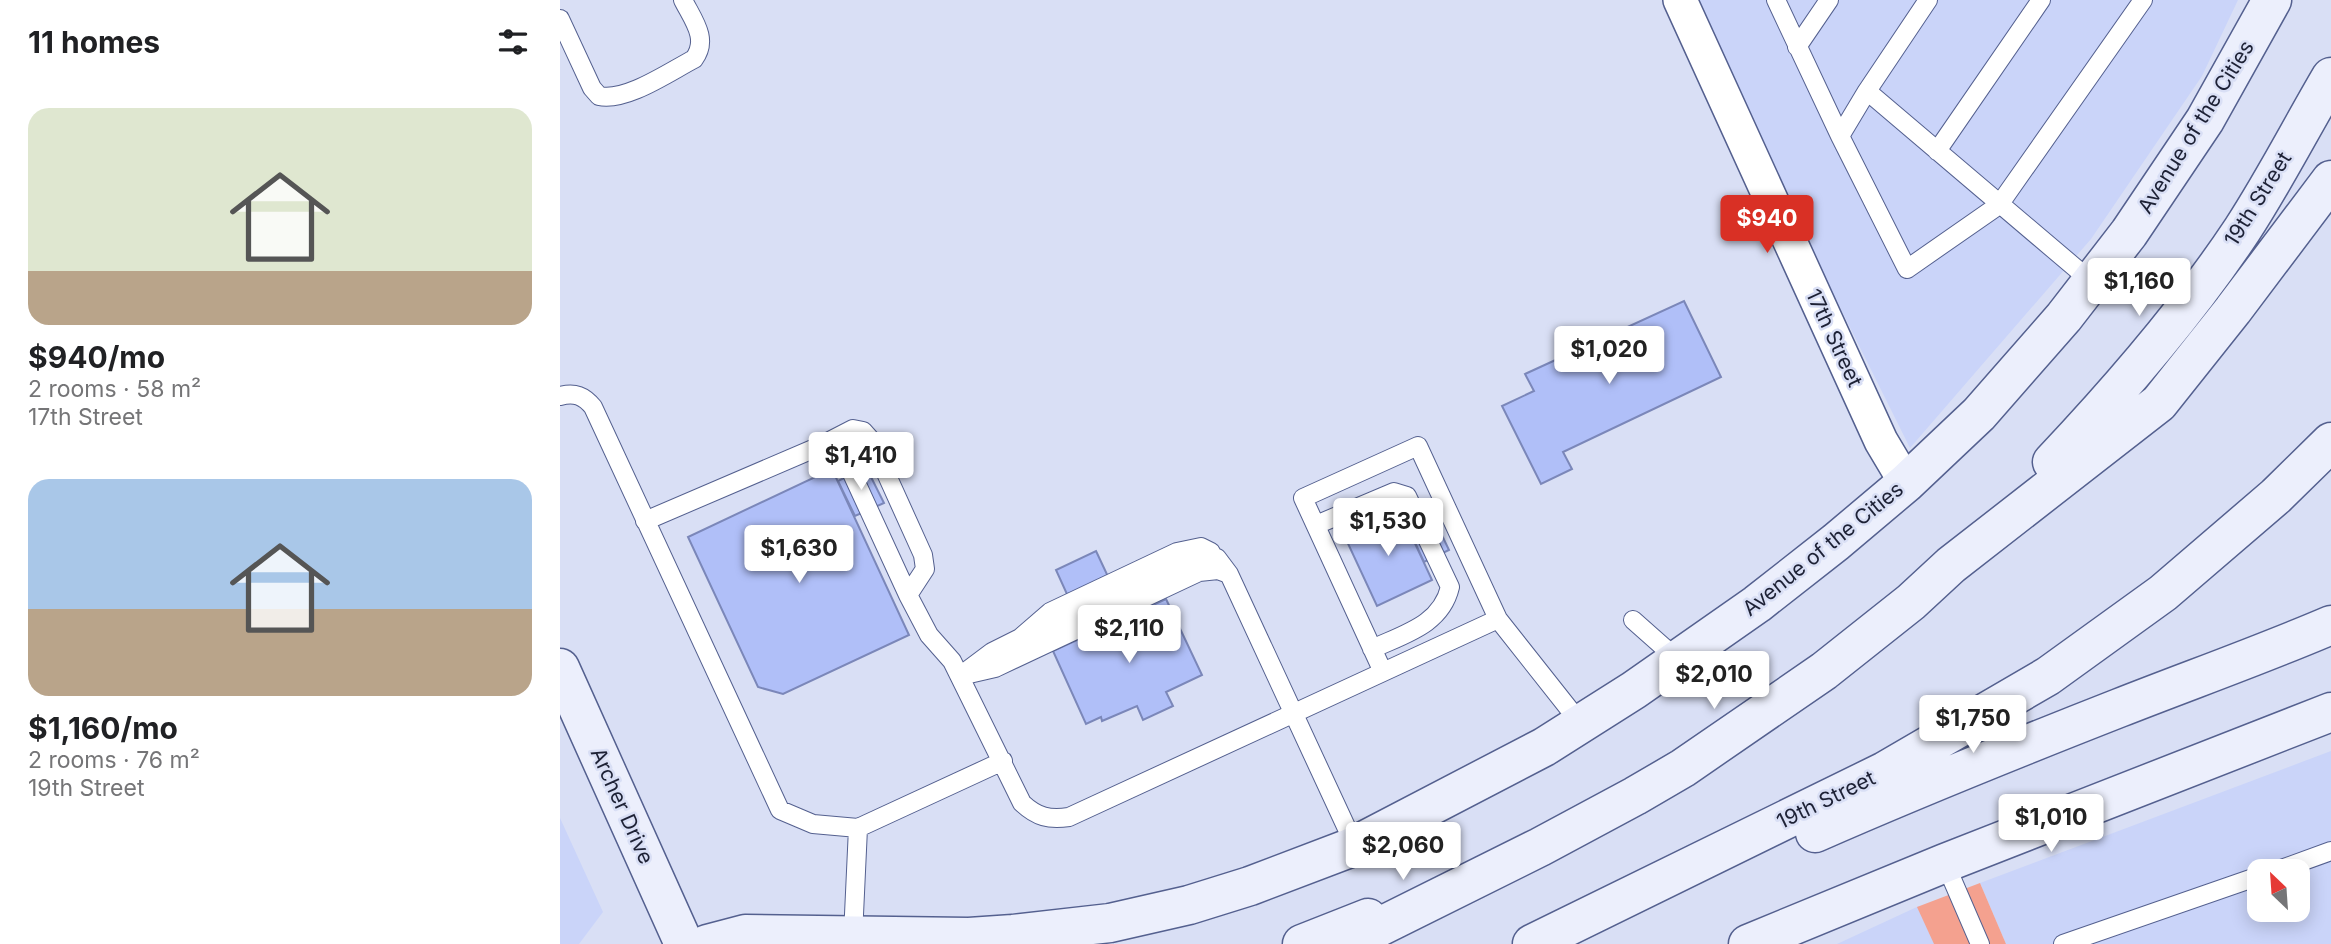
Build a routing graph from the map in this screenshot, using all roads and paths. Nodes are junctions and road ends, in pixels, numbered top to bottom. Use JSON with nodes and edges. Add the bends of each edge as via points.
{"nodes":[{"id":1,"x":683,"y":0,"type":"edge"},
{"id":2,"x":1680,"y":0,"type":"edge"},
{"id":3,"x":1776,"y":0,"type":"edge"},
{"id":4,"x":1829,"y":0,"type":"edge"},
{"id":5,"x":1928,"y":0,"type":"edge"},
{"id":6,"x":2041,"y":0,"type":"edge"},
{"id":7,"x":2143,"y":0,"type":"edge"},
{"id":8,"x":2272,"y":0,"type":"edge"},
{"id":9,"x":560,"y":19,"type":"edge"},
{"id":10,"x":1797,"y":47,"type":"junction"},
{"id":11,"x":2331,"y":77,"type":"edge"},
{"id":12,"x":1867,"y":91,"type":"junction"},
{"id":13,"x":1840,"y":136,"type":"junction"},
{"id":14,"x":1937,"y":151,"type":"junction"},
{"id":15,"x":2331,"y":180,"type":"edge"},
{"id":16,"x":1998,"y":205,"type":"junction"},
{"id":17,"x":2092,"y":282,"type":"junction"},
{"id":18,"x":560,"y":396,"type":"edge"},
{"id":19,"x":2331,"y":442,"type":"edge"},
{"id":20,"x":820,"y":446,"type":"junction"},
{"id":21,"x":1906,"y":483,"type":"junction"},
{"id":22,"x":645,"y":521,"type":"junction"},
{"id":23,"x":1316,"y":525,"type":"junction"},
{"id":24,"x":1213,"y":554,"type":"junction"},
{"id":25,"x":1951,"y":565,"type":"junction"},
{"id":26,"x":1229,"y":574,"type":"junction"},
{"id":27,"x":908,"y":595,"type":"junction"},
{"id":28,"x":1498,"y":619,"type":"junction"},
{"id":29,"x":1633,"y":620,"type":"dead end"},
{"id":30,"x":2331,"y":625,"type":"edge"},
{"id":31,"x":1033,"y":649,"type":"junction"},
{"id":32,"x":1372,"y":649,"type":"junction"},
{"id":33,"x":1677,"y":659,"type":"junction"},
{"id":34,"x":560,"y":668,"type":"edge"},
{"id":35,"x":1382,"y":672,"type":"junction"},
{"id":36,"x":960,"y":676,"type":"junction"},
{"id":37,"x":2331,"y":712,"type":"edge"},
{"id":38,"x":1293,"y":713,"type":"junction"},
{"id":39,"x":1581,"y":724,"type":"junction"},
{"id":40,"x":1003,"y":761,"type":"junction"},
{"id":41,"x":858,"y":828,"type":"junction"},
{"id":42,"x":1355,"y":846,"type":"junction"},
{"id":43,"x":2331,"y":851,"type":"edge"},
{"id":44,"x":2309,"y":859,"type":"edge"},
{"id":45,"x":1945,"y":863,"type":"junction"},
{"id":46,"x":1488,"y":872,"type":"junction"},
{"id":47,"x":2247,"y":880,"type":"edge"},
{"id":48,"x":877,"y":939,"type":"edge"},
{"id":49,"x":684,"y":944,"type":"edge"},
{"id":50,"x":707,"y":944,"type":"edge"},
{"id":51,"x":1302,"y":944,"type":"edge"},
{"id":52,"x":1345,"y":944,"type":"edge"},
{"id":53,"x":1532,"y":944,"type":"edge"},
{"id":54,"x":1567,"y":944,"type":"edge"},
{"id":55,"x":1748,"y":944,"type":"edge"},
{"id":56,"x":1980,"y":944,"type":"edge"},
{"id":57,"x":2063,"y":944,"type":"edge"}],
"edges":[{"from":1,"to":9,"type":"lane","via":[[702,40],[694,59],[611,98],[599,96],[592,88]]},
{"from":2,"to":21,"type":"street","name":"17th Street","via":[[1881,441]]},
{"from":3,"to":10,"type":"lane"},
{"from":4,"to":10,"type":"lane"},
{"from":5,"to":12,"type":"lane"},
{"from":6,"to":14,"type":"lane"},
{"from":7,"to":16,"type":"lane"},
{"from":8,"to":17,"type":"main road","name":"Avenue of the Cities","via":[[2205,120]]},
{"from":10,"to":13,"type":"lane"},
{"from":11,"to":25,"type":"main road","name":"19th Street","via":[[2242,229],[2170,327],[2104,407]]},
{"from":12,"to":13,"type":"lane"},
{"from":12,"to":14,"type":"lane"},
{"from":13,"to":16,"type":"lane","via":[[1907,269]]},
{"from":14,"to":16,"type":"lane"},
{"from":15,"to":25,"type":"main road","via":[[2159,403]]},
{"from":16,"to":17,"type":"lane"},
{"from":17,"to":21,"type":"main road","name":"Avenue of the Cities","via":[[1979,414]]},
{"from":18,"to":22,"type":"lane","via":[[576,394],[593,407]]},
{"from":19,"to":53,"type":"main road","name":"19th Street","via":[[2276,496],[2162,593],[2048,676],[1885,771]]},
{"from":20,"to":22,"type":"lane"},
{"from":20,"to":27,"type":"lane","via":[[843,454]]},
{"from":20,"to":27,"type":"lane","via":[[853,429],[863,431],[871,440],[923,555],[925,569]]},
{"from":21,"to":33,"type":"main road","name":"Avenue of the Cities","via":[[1777,588]]},
{"from":22,"to":41,"type":"lane","via":[[780,810],[813,824]]},
{"from":23,"to":28,"type":"lane","via":[[1303,498],[1418,446]]},
{"from":23,"to":32,"type":"lane"},
{"from":23,"to":32,"type":"lane","via":[[1394,492],[1402,493],[1450,587],[1447,600],[1428,623]]},
{"from":24,"to":26,"type":"lane"},
{"from":24,"to":31,"type":"lane","via":[[1060,621]]},
{"from":24,"to":36,"type":"lane","via":[[1201,547],[1177,552],[1050,612],[1020,638]]},
{"from":25,"to":46,"type":"main road","via":[[1824,671],[1683,768]]},
{"from":26,"to":31,"type":"lane","via":[[1199,572]]},
{"from":26,"to":38,"type":"lane"},
{"from":27,"to":36,"type":"lane","via":[[929,635]]},
{"from":28,"to":35,"type":"lane"},
{"from":28,"to":39,"type":"lane"},
{"from":29,"to":33,"type":"lane"},
{"from":30,"to":54,"type":"main road","via":[[1909,792]]},
{"from":31,"to":36,"type":"lane","via":[[995,668]]},
{"from":32,"to":35,"type":"lane"},
{"from":33,"to":39,"type":"main road","name":"Avenue of the Cities"},
{"from":34,"to":49,"type":"main road","name":"Archer Drive"},
{"from":35,"to":38,"type":"lane"},
{"from":36,"to":40,"type":"lane"},
{"from":37,"to":45,"type":"main road"},
{"from":38,"to":40,"type":"lane","via":[[1069,817],[1051,820],[1033,814],[1022,803]]},
{"from":38,"to":42,"type":"lane"},
{"from":39,"to":42,"type":"main road","name":"Avenue of the Cities"},
{"from":40,"to":41,"type":"lane"},
{"from":41,"to":48,"type":"lane"},
{"from":42,"to":48,"type":"main road","name":"Avenue of the Cities","via":[[1250,887],[1110,923],[980,936]]},
{"from":43,"to":44,"type":"lane"},
{"from":45,"to":55,"type":"main road"},
{"from":45,"to":56,"type":"lane"},
{"from":46,"to":51,"type":"main road"},
{"from":46,"to":52,"type":"main road"},
{"from":47,"to":57,"type":"lane"},
{"from":48,"to":50,"type":"main road","name":"Avenue of the Cities","via":[[745,934]]}]}
